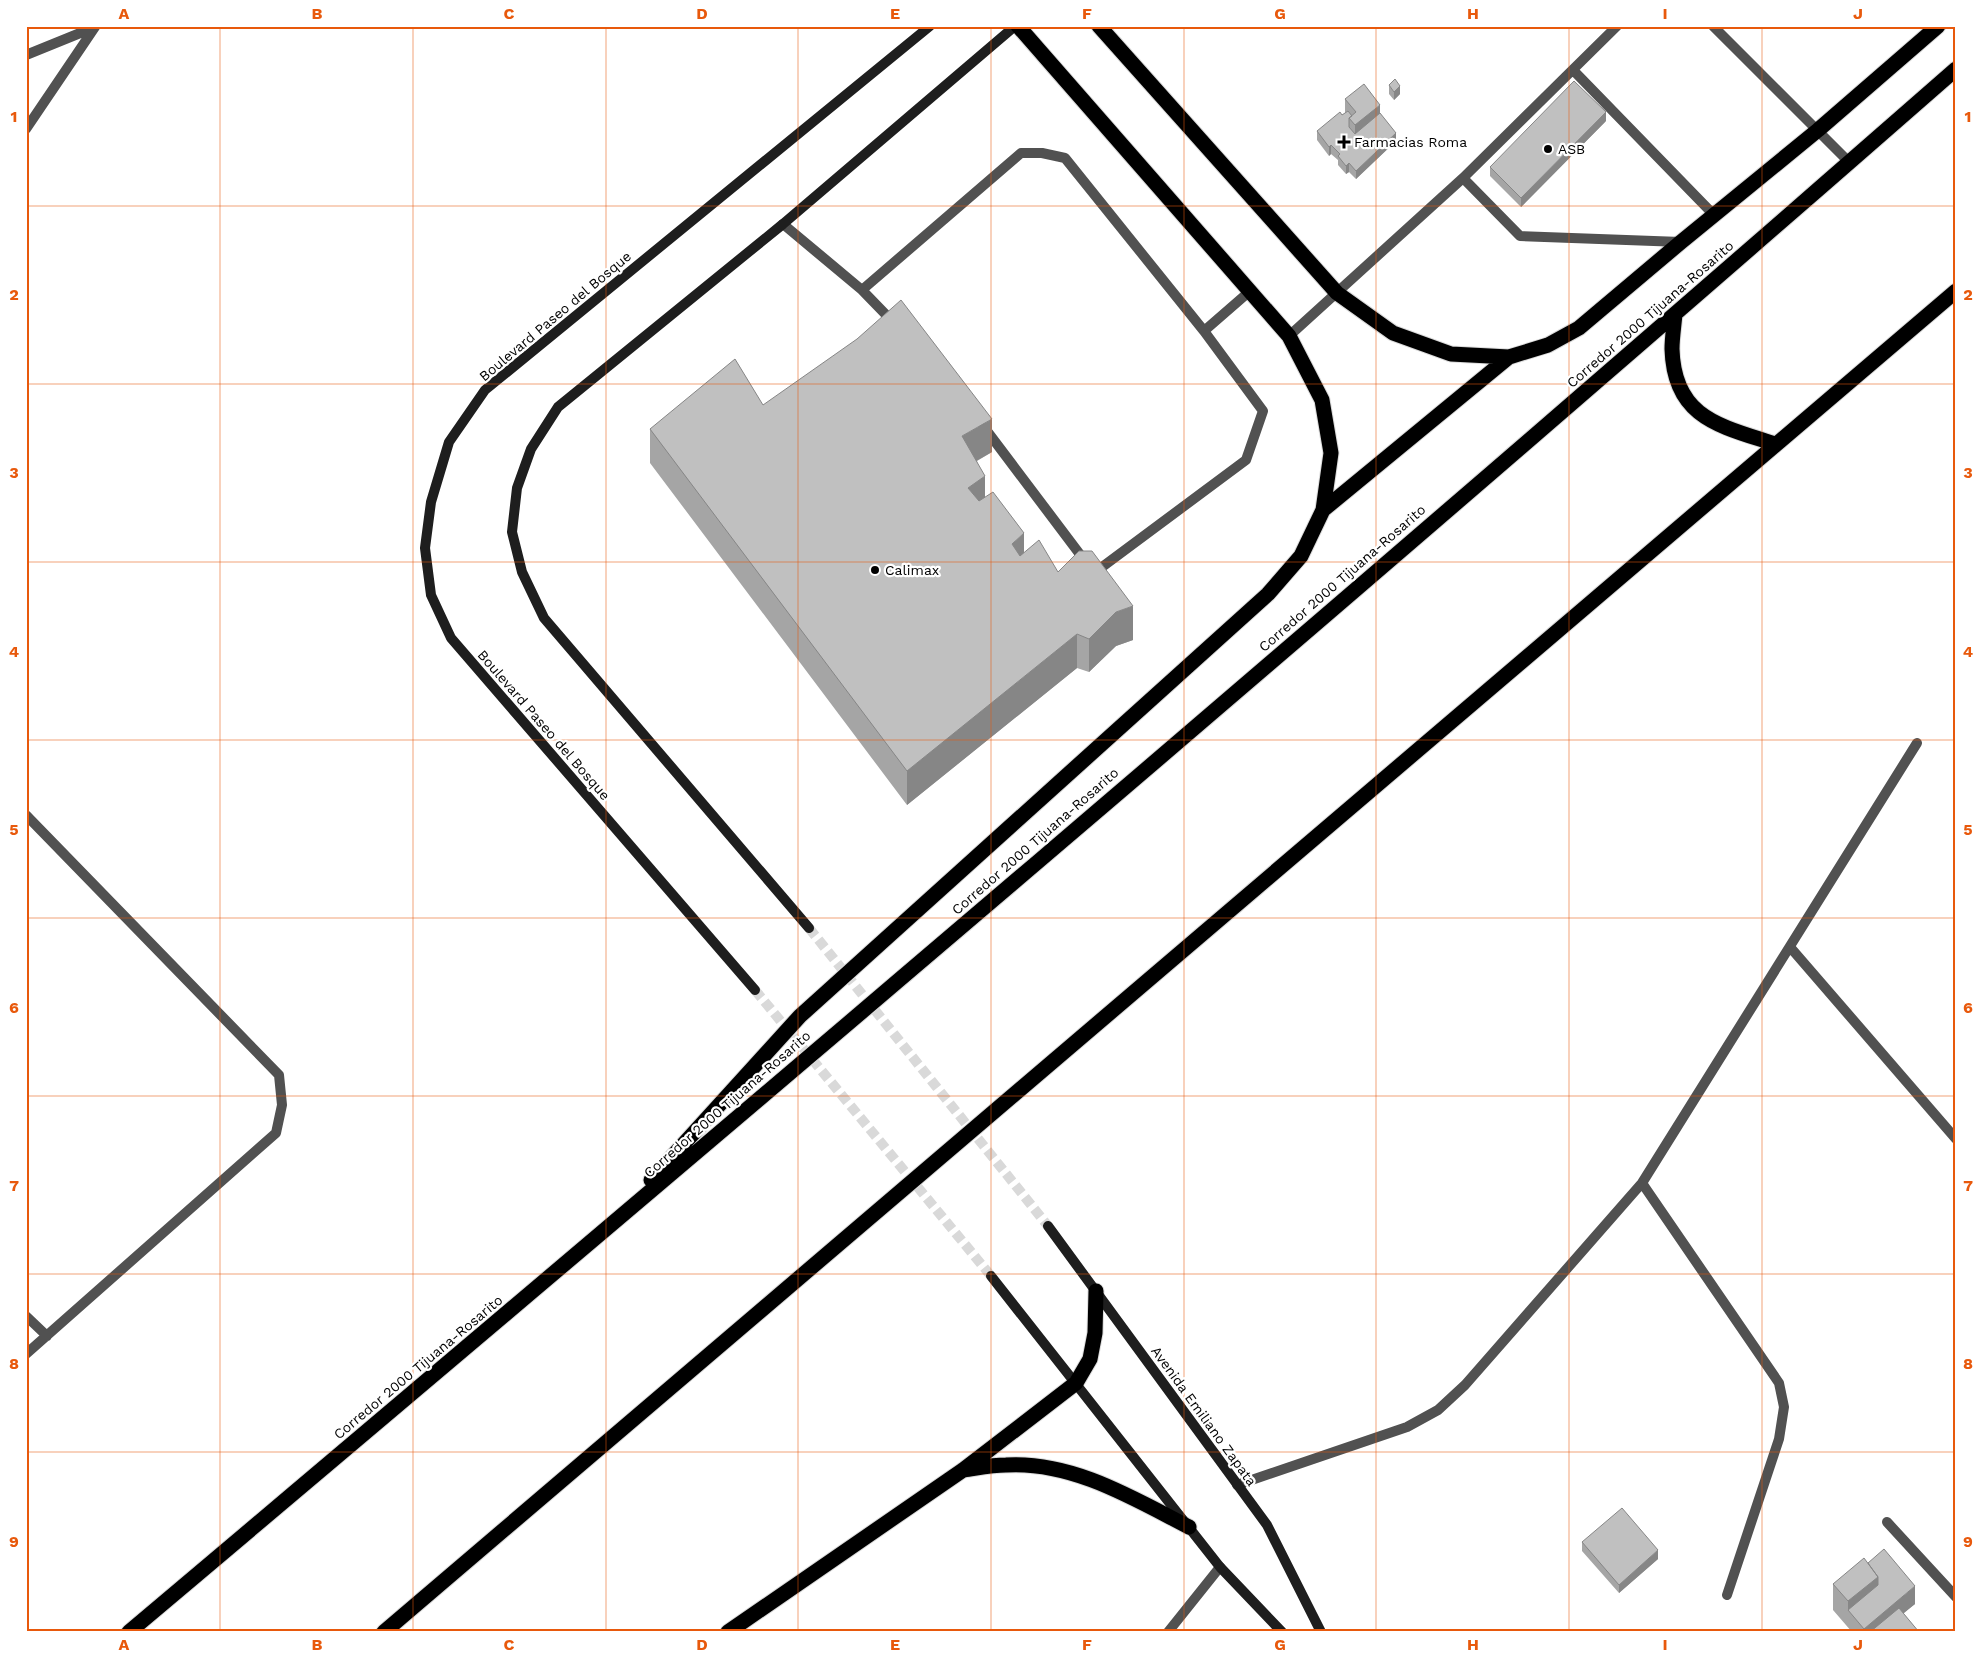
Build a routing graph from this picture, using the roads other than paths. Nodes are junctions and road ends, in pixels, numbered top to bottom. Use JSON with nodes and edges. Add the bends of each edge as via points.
{"nodes":[{"id":1,"x":930,"y":26,"type":"edge"},
{"id":2,"x":1016,"y":26,"type":"edge"},
{"id":3,"x":1099,"y":26,"type":"edge"},
{"id":4,"x":1617,"y":26,"type":"edge"},
{"id":5,"x":1713,"y":26,"type":"edge"},
{"id":6,"x":1938,"y":26,"type":"edge"},
{"id":7,"x":96,"y":27,"type":"edge"},
{"id":8,"x":26,"y":55,"type":"edge"},
{"id":9,"x":1956,"y":69,"type":"edge"},
{"id":10,"x":1573,"y":70,"type":"junction"},
{"id":11,"x":26,"y":129,"type":"edge"},
{"id":12,"x":1818,"y":130,"type":"junction"},
{"id":13,"x":1849,"y":162,"type":"junction"},
{"id":14,"x":1463,"y":178,"type":"junction"},
{"id":15,"x":1714,"y":215,"type":"junction"},
{"id":16,"x":783,"y":224,"type":"junction"},
{"id":17,"x":1681,"y":242,"type":"junction"},
{"id":18,"x":862,"y":290,"type":"junction"},
{"id":19,"x":1250,"y":291,"type":"junction"},
{"id":20,"x":1956,"y":291,"type":"edge"},
{"id":21,"x":1337,"y":293,"type":"junction"},
{"id":22,"x":1675,"y":314,"type":"junction"},
{"id":23,"x":1204,"y":331,"type":"junction"},
{"id":24,"x":904,"y":333,"type":"edge"},
{"id":25,"x":1289,"y":336,"type":"junction"},
{"id":26,"x":1509,"y":357,"type":"junction"},
{"id":27,"x":980,"y":422,"type":"edge"},
{"id":28,"x":1775,"y":444,"type":"junction"},
{"id":29,"x":1323,"y":510,"type":"junction"},
{"id":30,"x":1917,"y":743,"type":"dead end"},
{"id":31,"x":26,"y":815,"type":"edge"},
{"id":32,"x":809,"y":928,"type":"tunnel mouth"},
{"id":33,"x":1790,"y":947,"type":"junction"},
{"id":34,"x":755,"y":990,"type":"tunnel mouth"},
{"id":35,"x":1956,"y":1139,"type":"edge"},
{"id":36,"x":1642,"y":1182,"type":"junction"},
{"id":37,"x":1048,"y":1226,"type":"tunnel mouth"},
{"id":38,"x":608,"y":1228,"type":"junction"},
{"id":39,"x":991,"y":1276,"type":"tunnel mouth"},
{"id":40,"x":1096,"y":1291,"type":"junction"},
{"id":41,"x":26,"y":1316,"type":"edge"},
{"id":42,"x":47,"y":1336,"type":"junction"},
{"id":43,"x":26,"y":1354,"type":"edge"},
{"id":44,"x":1076,"y":1383,"type":"junction"},
{"id":45,"x":963,"y":1470,"type":"junction"},
{"id":46,"x":1237,"y":1485,"type":"junction"},
{"id":47,"x":1887,"y":1522,"type":"dead end"},
{"id":48,"x":1189,"y":1527,"type":"junction"},
{"id":49,"x":1220,"y":1567,"type":"junction"},
{"id":50,"x":1727,"y":1595,"type":"dead end"},
{"id":51,"x":1956,"y":1597,"type":"edge"},
{"id":52,"x":129,"y":1632,"type":"edge"},
{"id":53,"x":384,"y":1632,"type":"edge"},
{"id":54,"x":728,"y":1632,"type":"edge"},
{"id":55,"x":1168,"y":1632,"type":"edge"},
{"id":56,"x":1282,"y":1632,"type":"edge"},
{"id":57,"x":1320,"y":1632,"type":"edge"}],
"edges":[{"from":1,"to":34,"type":"main road","name":"Boulevard Paseo del Bosque","via":[[486,390],[449,442],[431,502],[425,548],[431,595],[451,638]]},
{"from":2,"to":16,"type":"main road"},
{"from":2,"to":19,"type":"highway"},
{"from":3,"to":21,"type":"highway"},
{"from":4,"to":10,"type":"street"},
{"from":5,"to":12,"type":"street"},
{"from":6,"to":12,"type":"highway"},
{"from":7,"to":8,"type":"street"},
{"from":7,"to":11,"type":"street"},
{"from":9,"to":13,"type":"highway","name":"Corredor 2000 Tijuana-Rosarito"},
{"from":10,"to":14,"type":"street"},
{"from":10,"to":15,"type":"street"},
{"from":12,"to":13,"type":"street"},
{"from":12,"to":15,"type":"highway"},
{"from":13,"to":22,"type":"highway","name":"Corredor 2000 Tijuana-Rosarito"},
{"from":14,"to":17,"type":"street","via":[[1520,236]]},
{"from":14,"to":21,"type":"street"},
{"from":15,"to":17,"type":"highway"},
{"from":16,"to":18,"type":"street"},
{"from":16,"to":32,"type":"main road","via":[[558,407],[531,449],[517,488],[512,532],[522,572],[544,618]]},
{"from":17,"to":26,"type":"highway","via":[[1579,328],[1548,345]]},
{"from":18,"to":23,"type":"street","via":[[1021,153],[1042,153],[1066,158]]},
{"from":18,"to":24,"type":"street"},
{"from":19,"to":23,"type":"street"},
{"from":19,"to":25,"type":"highway"},
{"from":20,"to":28,"type":"highway"},
{"from":21,"to":25,"type":"street"},
{"from":21,"to":26,"type":"highway","via":[[1393,333],[1450,354]]},
{"from":22,"to":28,"type":"highway","via":[[1672,349],[1677,382],[1686,400],[1705,419]]},
{"from":22,"to":38,"type":"highway","name":"Corredor 2000 Tijuana-Rosarito"},
{"from":23,"to":27,"type":"street","via":[[1262,410],[1246,460],[1094,572]]},
{"from":25,"to":29,"type":"highway","via":[[1322,400],[1331,454]]},
{"from":26,"to":29,"type":"highway"},
{"from":28,"to":53,"type":"highway"},
{"from":29,"to":38,"type":"highway","via":[[1301,556],[1268,594],[800,1016]]},
{"from":30,"to":33,"type":"street"},
{"from":31,"to":42,"type":"street","via":[[279,1075],[282,1105],[276,1133]]},
{"from":33,"to":35,"type":"street"},
{"from":33,"to":36,"type":"street"},
{"from":36,"to":46,"type":"street","via":[[1465,1385],[1438,1410],[1407,1427]]},
{"from":36,"to":50,"type":"street","via":[[1779,1383],[1784,1407],[1779,1439]]},
{"from":37,"to":40,"type":"main road","name":"Avenida Emiliano Zapata"},
{"from":38,"to":52,"type":"highway","name":"Corredor 2000 Tijuana-Rosarito"},
{"from":39,"to":44,"type":"main road"},
{"from":40,"to":44,"type":"highway","via":[[1095,1333],[1090,1359]]},
{"from":40,"to":46,"type":"main road","name":"Avenida Emiliano Zapata"},
{"from":41,"to":42,"type":"street"},
{"from":42,"to":43,"type":"street"},
{"from":44,"to":45,"type":"highway"},
{"from":44,"to":48,"type":"main road"},
{"from":45,"to":48,"type":"highway","via":[[1007,1464],[1044,1467],[1077,1475],[1120,1491]]},
{"from":45,"to":54,"type":"highway"},
{"from":46,"to":57,"type":"main road","name":"Avenida Emiliano Zapata","via":[[1267,1525]]},
{"from":47,"to":51,"type":"street"},
{"from":48,"to":49,"type":"main road"},
{"from":49,"to":55,"type":"street"},
{"from":49,"to":56,"type":"main road"}]}
